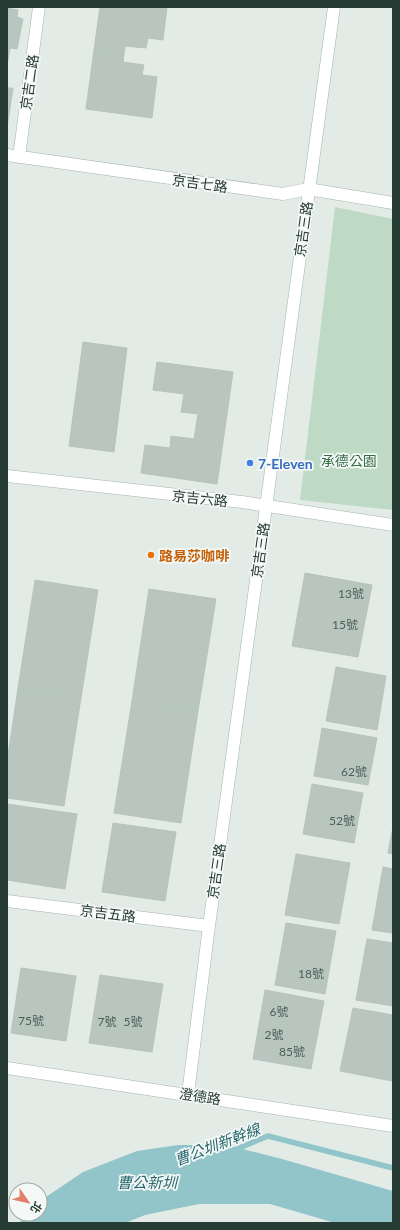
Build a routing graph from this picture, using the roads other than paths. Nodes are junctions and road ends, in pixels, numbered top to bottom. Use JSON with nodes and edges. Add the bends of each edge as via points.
{"nodes":[{"id":1,"x":40,"y":7,"type":"edge"},
{"id":2,"x":334,"y":7,"type":"edge"},
{"id":3,"x":13,"y":156,"type":"edge"},
{"id":4,"x":308,"y":189,"type":"junction"},
{"id":5,"x":393,"y":203,"type":"edge"},
{"id":6,"x":7,"y":476,"type":"edge"},
{"id":7,"x":266,"y":507,"type":"junction"},
{"id":8,"x":393,"y":525,"type":"edge"},
{"id":9,"x":7,"y":900,"type":"edge"},
{"id":10,"x":209,"y":926,"type":"junction"},
{"id":11,"x":7,"y":1068,"type":"edge"},
{"id":12,"x":188,"y":1094,"type":"junction"},
{"id":13,"x":393,"y":1126,"type":"edge"}],
"edges":[{"from":1,"to":3,"type":"street","name":"京吉二路"},
{"from":2,"to":4,"type":"street","name":"京吉三路"},
{"from":3,"to":4,"type":"street","name":"京吉七路","via":[[283,194]]},
{"from":4,"to":5,"type":"street","name":"京吉七路"},
{"from":4,"to":7,"type":"street","name":"京吉三路"},
{"from":6,"to":7,"type":"street","name":"京吉六路","via":[[242,502]]},
{"from":7,"to":8,"type":"street","name":"京吉六路"},
{"from":7,"to":10,"type":"street","name":"京吉三路"},
{"from":9,"to":10,"type":"street","name":"京吉五路"},
{"from":10,"to":12,"type":"street","name":"京吉三路"},
{"from":11,"to":12,"type":"street","name":"澄德路"},
{"from":12,"to":13,"type":"street","name":"澄德路"}]}
